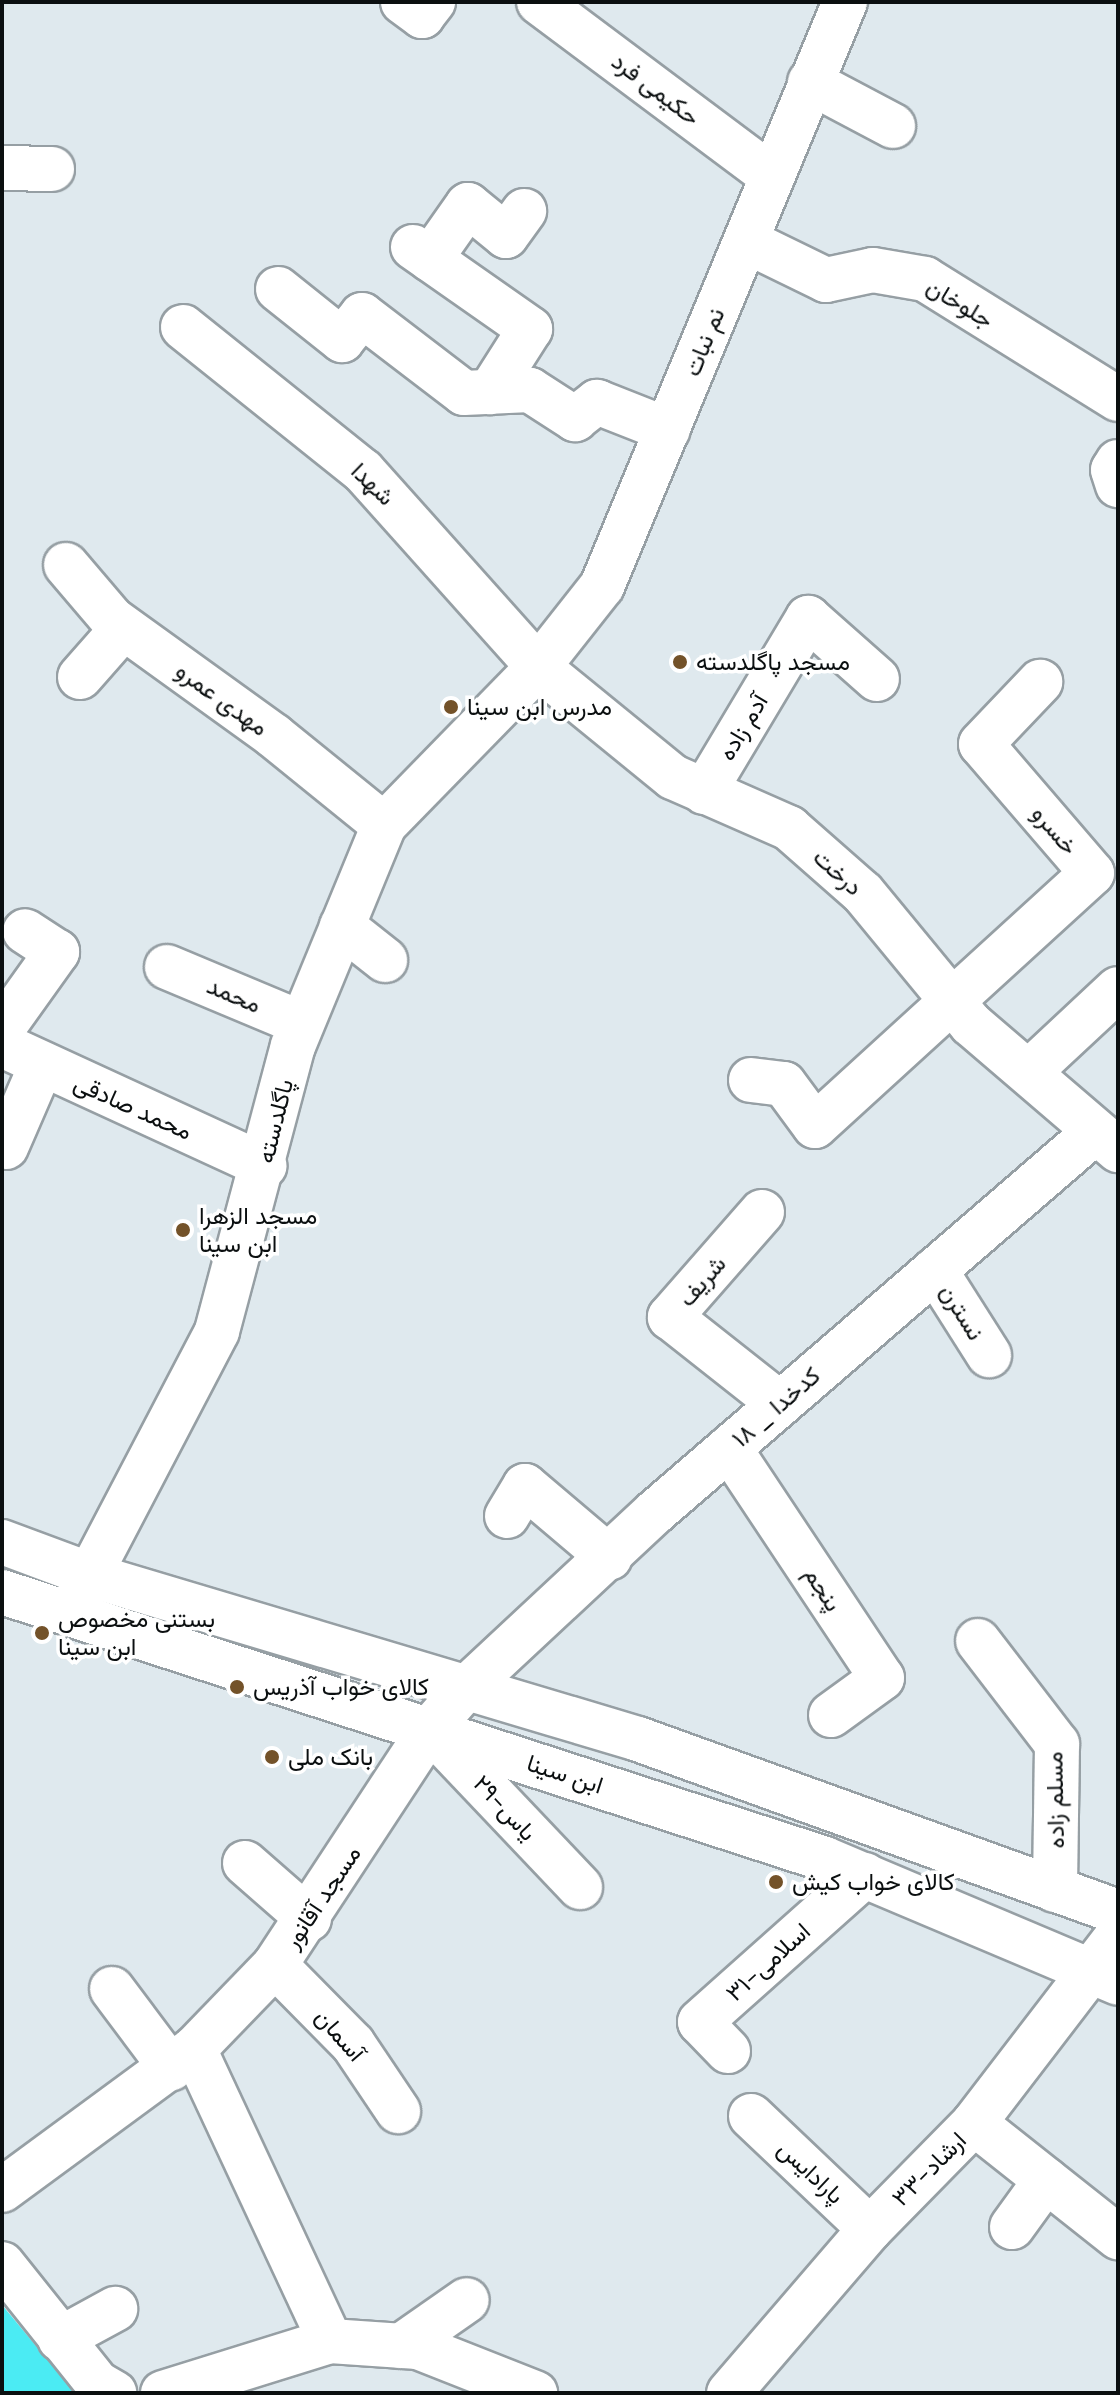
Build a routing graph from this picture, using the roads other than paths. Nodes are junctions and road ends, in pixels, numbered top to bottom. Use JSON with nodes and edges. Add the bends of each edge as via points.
{"nodes":[{"id":1,"x":403,"y":2,"type":"edge"},
{"id":2,"x":433,"y":2,"type":"edge"},
{"id":3,"x":539,"y":2,"type":"edge"},
{"id":4,"x":845,"y":2,"type":"edge"},
{"id":5,"x":810,"y":82,"type":"junction"},
{"id":6,"x":893,"y":126,"type":"dead end"},
{"id":7,"x":2,"y":168,"type":"edge"},
{"id":8,"x":52,"y":169,"type":"dead end"},
{"id":9,"x":772,"y":176,"type":"junction"},
{"id":10,"x":524,"y":211,"type":"dead end"},
{"id":11,"x":746,"y":241,"type":"junction"},
{"id":12,"x":278,"y":289,"type":"dead end"},
{"id":13,"x":183,"y":327,"type":"dead end"},
{"id":14,"x":490,"y":392,"type":"junction"},
{"id":15,"x":1118,"y":399,"type":"edge"},
{"id":16,"x":668,"y":430,"type":"junction"},
{"id":17,"x":1118,"y":462,"type":"edge"},
{"id":18,"x":1118,"y":485,"type":"edge"},
{"id":19,"x":66,"y":565,"type":"dead end"},
{"id":20,"x":123,"y":628,"type":"junction"},
{"id":21,"x":538,"y":667,"type":"junction"},
{"id":22,"x":80,"y":677,"type":"dead end"},
{"id":23,"x":877,"y":679,"type":"dead end"},
{"id":24,"x":1040,"y":682,"type":"dead end"},
{"id":25,"x":704,"y":792,"type":"junction"},
{"id":26,"x":384,"y":825,"type":"junction"},
{"id":27,"x":342,"y":926,"type":"junction"},
{"id":28,"x":25,"y":931,"type":"dead end"},
{"id":29,"x":385,"y":960,"type":"dead end"},
{"id":30,"x":167,"y":967,"type":"dead end"},
{"id":31,"x":1118,"y":989,"type":"edge"},
{"id":32,"x":953,"y":1004,"type":"junction"},
{"id":33,"x":301,"y":1023,"type":"junction"},
{"id":34,"x":2,"y":1029,"type":"edge"},
{"id":35,"x":2,"y":1045,"type":"edge"},
{"id":36,"x":41,"y":1066,"type":"junction"},
{"id":37,"x":1030,"y":1071,"type":"junction"},
{"id":38,"x":751,"y":1080,"type":"dead end"},
{"id":39,"x":1106,"y":1141,"type":"edge"},
{"id":40,"x":6,"y":1147,"type":"dead end"},
{"id":41,"x":265,"y":1166,"type":"junction"},
{"id":42,"x":762,"y":1212,"type":"dead end"},
{"id":43,"x":935,"y":1270,"type":"junction"},
{"id":44,"x":989,"y":1355,"type":"dead end"},
{"id":45,"x":780,"y":1404,"type":"junction"},
{"id":46,"x":729,"y":1448,"type":"junction"},
{"id":47,"x":507,"y":1516,"type":"dead end"},
{"id":48,"x":2,"y":1542,"type":"edge"},
{"id":49,"x":610,"y":1558,"type":"junction"},
{"id":50,"x":93,"y":1576,"type":"junction"},
{"id":51,"x":2,"y":1592,"type":"edge"},
{"id":52,"x":69,"y":1614,"type":"junction"},
{"id":53,"x":978,"y":1641,"type":"dead end"},
{"id":54,"x":464,"y":1690,"type":"junction"},
{"id":55,"x":831,"y":1715,"type":"dead end"},
{"id":56,"x":430,"y":1729,"type":"junction"},
{"id":57,"x":245,"y":1863,"type":"dead end"},
{"id":58,"x":865,"y":1875,"type":"junction"},
{"id":59,"x":580,"y":1887,"type":"dead end"},
{"id":60,"x":1055,"y":1890,"type":"junction"},
{"id":61,"x":1118,"y":1912,"type":"edge"},
{"id":62,"x":309,"y":1919,"type":"junction"},
{"id":63,"x":1118,"y":1935,"type":"edge"},
{"id":64,"x":275,"y":1965,"type":"junction"},
{"id":65,"x":1106,"y":1978,"type":"edge"},
{"id":66,"x":112,"y":1989,"type":"dead end"},
{"id":67,"x":728,"y":2051,"type":"dead end"},
{"id":68,"x":182,"y":2059,"type":"junction"},
{"id":69,"x":398,"y":2111,"type":"dead end"},
{"id":70,"x":751,"y":2116,"type":"dead end"},
{"id":71,"x":974,"y":2123,"type":"junction"},
{"id":72,"x":1046,"y":2180,"type":"junction"},
{"id":73,"x":2,"y":2190,"type":"edge"},
{"id":74,"x":1012,"y":2227,"type":"dead end"},
{"id":75,"x":870,"y":2229,"type":"junction"},
{"id":76,"x":1118,"y":2237,"type":"edge"},
{"id":77,"x":2,"y":2264,"type":"edge"},
{"id":78,"x":467,"y":2300,"type":"dead end"},
{"id":79,"x":115,"y":2309,"type":"dead end"},
{"id":80,"x":60,"y":2339,"type":"junction"},
{"id":81,"x":330,"y":2341,"type":"junction"},
{"id":82,"x":401,"y":2346,"type":"junction"},
{"id":83,"x":114,"y":2393,"type":"edge"},
{"id":84,"x":163,"y":2393,"type":"edge"},
{"id":85,"x":535,"y":2393,"type":"edge"},
{"id":86,"x":729,"y":2393,"type":"edge"}],
"edges":[{"from":1,"to":2,"type":"street","via":[[422,16]]},
{"from":3,"to":9,"type":"street","name":"حکیمی فرد"},
{"from":4,"to":5,"type":"street","name":"نم نبات"},
{"from":5,"to":6,"type":"street"},
{"from":5,"to":9,"type":"street","name":"نم نبات"},
{"from":7,"to":8,"type":"street"},
{"from":9,"to":11,"type":"street","name":"نم نبات"},
{"from":10,"to":14,"type":"street","via":[[506,236],[468,205],[422,253],[530,329]]},
{"from":11,"to":15,"type":"street","name":"جلوخان","via":[[826,280],[873,270],[925,279]]},
{"from":11,"to":16,"type":"street","name":"نم نبات"},
{"from":12,"to":14,"type":"street","via":[[342,340],[362,315],[464,393]]},
{"from":13,"to":21,"type":"street","name":"شهدا","via":[[363,471]]},
{"from":14,"to":16,"type":"street","via":[[530,390],[575,419],[597,402]]},
{"from":16,"to":21,"type":"street","name":"نم نبات","via":[[602,586]]},
{"from":17,"to":18,"type":"street","via":[[1113,470]]},
{"from":19,"to":20,"type":"street","name":"مهدی عمرو"},
{"from":20,"to":22,"type":"street"},
{"from":20,"to":26,"type":"street","name":"مهدی عمرو","via":[[274,736]]},
{"from":21,"to":25,"type":"street","name":"درخت","via":[[673,777]]},
{"from":21,"to":26,"type":"street","name":"پاگلدسته"},
{"from":23,"to":25,"type":"street","name":"آدم زاده","via":[[808,618]]},
{"from":24,"to":32,"type":"street","name":"خسرو","via":[[981,744],[1092,873]]},
{"from":25,"to":32,"type":"street","name":"درخت","via":[[789,828],[863,893]]},
{"from":26,"to":27,"type":"street","name":"پاگلدسته"},
{"from":27,"to":29,"type":"street"},
{"from":27,"to":33,"type":"street","name":"پاگلدسته"},
{"from":28,"to":34,"type":"street","via":[[57,952]]},
{"from":30,"to":33,"type":"street","name":"محمد"},
{"from":31,"to":37,"type":"street"},
{"from":32,"to":37,"type":"street","name":"درخت"},
{"from":32,"to":38,"type":"street","via":[[815,1126],[784,1084]]},
{"from":33,"to":41,"type":"street","name":"پاگلدسته"},
{"from":35,"to":36,"type":"street","name":"محمد صادقی"},
{"from":36,"to":40,"type":"street"},
{"from":36,"to":41,"type":"street","name":"محمد صادقی"},
{"from":37,"to":39,"type":"street","name":"درخت"},
{"from":39,"to":43,"type":"street","name":"۱۸ _ کدخدا"},
{"from":41,"to":50,"type":"street","name":"پاگلدسته","via":[[217,1331]]},
{"from":42,"to":45,"type":"street","name":"شریف","via":[[670,1317]]},
{"from":43,"to":44,"type":"street","name":"نسترن"},
{"from":43,"to":45,"type":"street","name":"۱۸ _ کدخدا"},
{"from":45,"to":46,"type":"street","name":"۱۸ _ کدخدا"},
{"from":46,"to":49,"type":"street","name":"۱۸ _ کدخدا"},
{"from":46,"to":55,"type":"street","name":"پنجم","via":[[882,1678]]},
{"from":47,"to":49,"type":"street","via":[[525,1486]]},
{"from":48,"to":50,"type":"street"},
{"from":49,"to":54,"type":"street","name":"۱۸ _ کدخدا"},
{"from":50,"to":52,"type":"street","name":"پاگلدسته"},
{"from":50,"to":54,"type":"street"},
{"from":51,"to":52,"type":"street","name":"ابن سینا"},
{"from":52,"to":56,"type":"street","name":"ابن سینا"},
{"from":53,"to":60,"type":"street","name":"مسلم زاده","via":[[1057,1744]]},
{"from":54,"to":56,"type":"street","name":"مسجد آقانور"},
{"from":54,"to":60,"type":"street","via":[[638,1739]]},
{"from":56,"to":58,"type":"street","name":"ابن سینا"},
{"from":56,"to":59,"type":"street","name":"۲۹-یاس"},
{"from":56,"to":62,"type":"street","name":"مسجد آقانور"},
{"from":57,"to":62,"type":"street"},
{"from":58,"to":65,"type":"street","name":"ابن سینا"},
{"from":58,"to":67,"type":"street","name":"۳۱-اسلامی","via":[[700,2022]]},
{"from":60,"to":61,"type":"street"},
{"from":62,"to":64,"type":"street","name":"مسجد آقانور"},
{"from":63,"to":65,"type":"street","name":"۳۳-ارشاد"},
{"from":64,"to":68,"type":"street","name":"مسجد آقانور"},
{"from":64,"to":69,"type":"street","name":"آسمان","via":[[353,2044]]},
{"from":65,"to":71,"type":"street","name":"۳۳-ارشاد"},
{"from":66,"to":68,"type":"street"},
{"from":68,"to":73,"type":"street","name":"مسجد آقانور"},
{"from":68,"to":81,"type":"street"},
{"from":70,"to":75,"type":"street","name":"پارادایس"},
{"from":71,"to":72,"type":"street"},
{"from":71,"to":75,"type":"street","name":"۳۳-ارشاد"},
{"from":72,"to":74,"type":"street"},
{"from":72,"to":76,"type":"street"},
{"from":75,"to":86,"type":"street","name":"۳۳-ارشاد"},
{"from":77,"to":80,"type":"street"},
{"from":78,"to":82,"type":"street"},
{"from":79,"to":80,"type":"street"},
{"from":80,"to":83,"type":"street","via":[[97,2383]]},
{"from":81,"to":82,"type":"street"},
{"from":81,"to":84,"type":"street"},
{"from":82,"to":85,"type":"street","via":[[418,2347]]}]}
